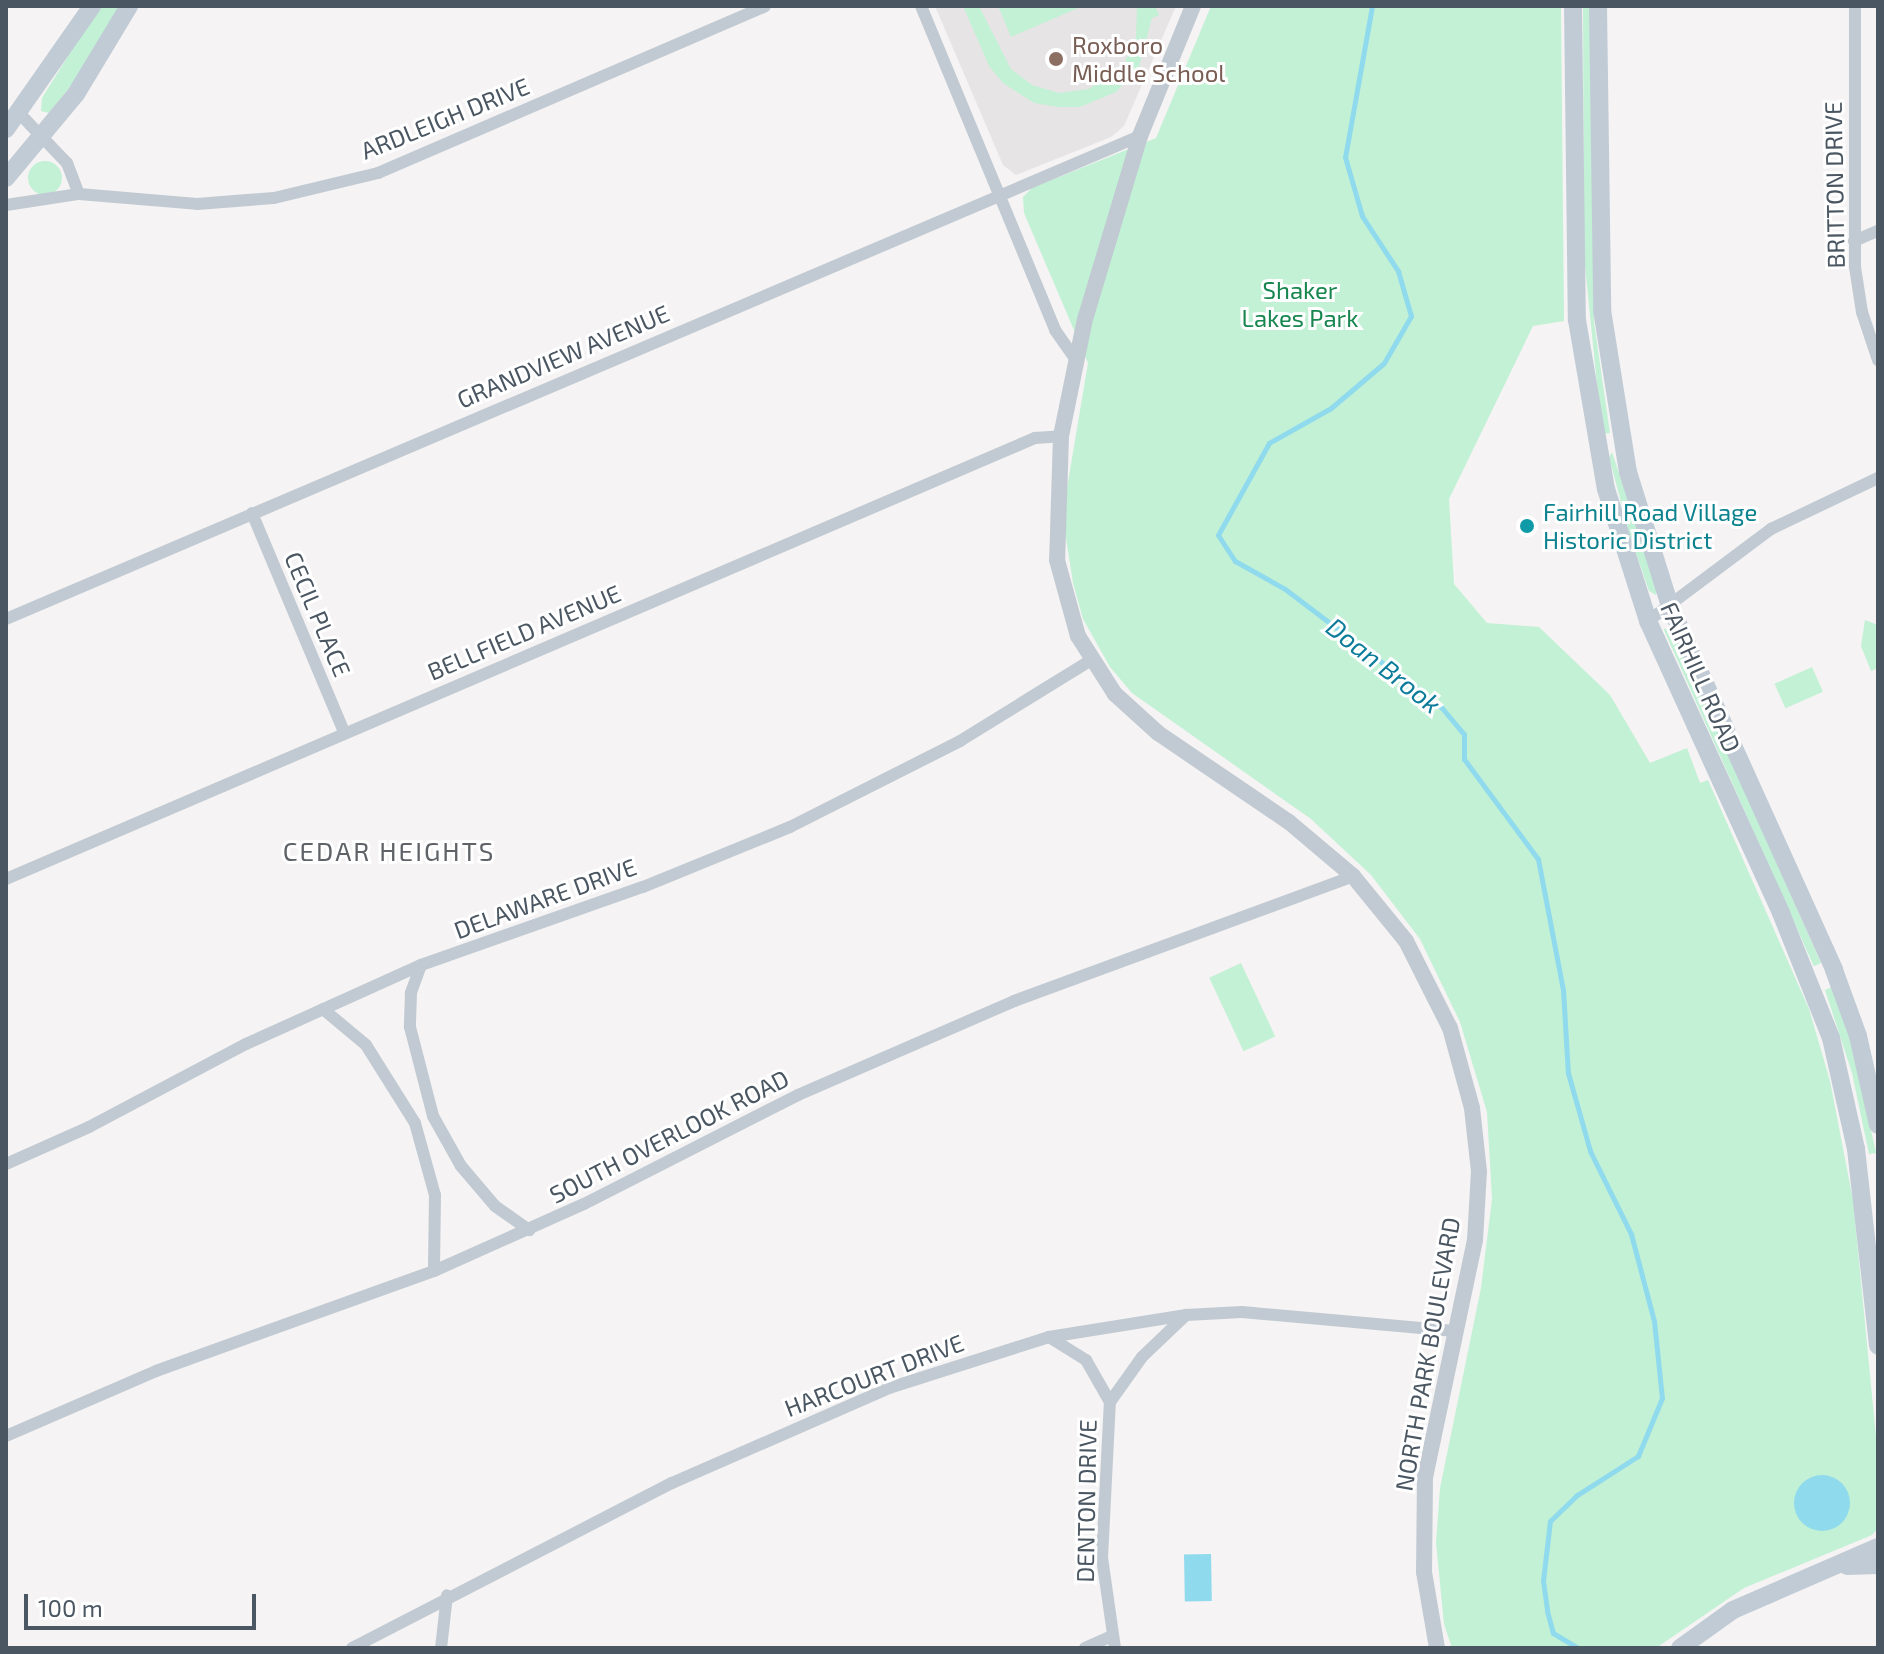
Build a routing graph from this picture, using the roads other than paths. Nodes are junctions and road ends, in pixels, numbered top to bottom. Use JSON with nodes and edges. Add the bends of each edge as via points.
{"nodes":[{"id":1,"x":92,"y":6,"type":"edge"},
{"id":2,"x":129,"y":6,"type":"edge"},
{"id":3,"x":765,"y":6,"type":"edge"},
{"id":4,"x":921,"y":6,"type":"edge"},
{"id":5,"x":1193,"y":6,"type":"edge"},
{"id":6,"x":1573,"y":6,"type":"edge"},
{"id":7,"x":1598,"y":6,"type":"edge"},
{"id":8,"x":1855,"y":6,"type":"edge"},
{"id":9,"x":19,"y":113,"type":"junction"},
{"id":10,"x":6,"y":129,"type":"edge"},
{"id":11,"x":44,"y":135,"type":"junction"},
{"id":12,"x":1140,"y":136,"type":"junction"},
{"id":13,"x":6,"y":178,"type":"edge"},
{"id":14,"x":1001,"y":193,"type":"junction"},
{"id":15,"x":79,"y":194,"type":"junction"},
{"id":16,"x":6,"y":205,"type":"edge"},
{"id":17,"x":1878,"y":231,"type":"edge"},
{"id":18,"x":1854,"y":241,"type":"junction"},
{"id":19,"x":1075,"y":359,"type":"junction"},
{"id":20,"x":1878,"y":360,"type":"edge"},
{"id":21,"x":1061,"y":436,"type":"junction"},
{"id":22,"x":1620,"y":441,"type":"junction"},
{"id":23,"x":1597,"y":447,"type":"junction"},
{"id":24,"x":1878,"y":478,"type":"edge"},
{"id":25,"x":252,"y":513,"type":"junction"},
{"id":26,"x":1670,"y":606,"type":"junction"},
{"id":27,"x":6,"y":619,"type":"edge"},
{"id":28,"x":1648,"y":621,"type":"junction"},
{"id":29,"x":1091,"y":660,"type":"junction"},
{"id":30,"x":344,"y":732,"type":"junction"},
{"id":31,"x":1353,"y":876,"type":"junction"},
{"id":32,"x":6,"y":879,"type":"edge"},
{"id":33,"x":421,"y":965,"type":"junction"},
{"id":34,"x":1834,"y":970,"type":"junction"},
{"id":35,"x":1810,"y":980,"type":"junction"},
{"id":36,"x":323,"y":1009,"type":"junction"},
{"id":37,"x":1878,"y":1125,"type":"edge"},
{"id":38,"x":6,"y":1164,"type":"edge"},
{"id":39,"x":1869,"y":1171,"type":"edge"},
{"id":40,"x":1872,"y":1228,"type":"edge"},
{"id":41,"x":529,"y":1230,"type":"junction"},
{"id":42,"x":434,"y":1271,"type":"junction"},
{"id":43,"x":1186,"y":1315,"type":"junction"},
{"id":44,"x":1457,"y":1331,"type":"junction"},
{"id":45,"x":1049,"y":1337,"type":"junction"},
{"id":46,"x":1878,"y":1346,"type":"edge"},
{"id":47,"x":1110,"y":1402,"type":"junction"},
{"id":48,"x":6,"y":1436,"type":"edge"},
{"id":49,"x":1878,"y":1547,"type":"edge"},
{"id":50,"x":1878,"y":1565,"type":"edge"},
{"id":51,"x":1829,"y":1568,"type":"junction"},
{"id":52,"x":447,"y":1595,"type":"junction"},
{"id":53,"x":1113,"y":1642,"type":"edge"},
{"id":54,"x":352,"y":1648,"type":"edge"},
{"id":55,"x":441,"y":1648,"type":"edge"},
{"id":56,"x":1085,"y":1648,"type":"edge"},
{"id":57,"x":1437,"y":1648,"type":"edge"},
{"id":58,"x":1680,"y":1648,"type":"edge"}],
"edges":[{"from":1,"to":9,"type":"main road"},
{"from":2,"to":11,"type":"main road"},
{"from":3,"to":15,"type":"street","name":"ARDLEIGH DRIVE","via":[[378,173],[274,198],[197,204]]},
{"from":4,"to":14,"type":"street"},
{"from":5,"to":12,"type":"street","name":"NORTH PARK BOULEVARD"},
{"from":6,"to":23,"type":"main road","name":"FAIRHILL ROAD","via":[[1577,320]]},
{"from":7,"to":22,"type":"main road","name":"FAIRHILL ROAD","via":[[1602,310]]},
{"from":8,"to":18,"type":"street","name":"BRITTON DRIVE"},
{"from":9,"to":10,"type":"main road"},
{"from":9,"to":11,"type":"street"},
{"from":11,"to":13,"type":"main road"},
{"from":11,"to":15,"type":"street","via":[[74,175]]},
{"from":12,"to":14,"type":"street","name":"GRANDVIEW AVENUE"},
{"from":12,"to":19,"type":"street","name":"NORTH PARK BOULEVARD"},
{"from":14,"to":19,"type":"street","via":[[1055,330]]},
{"from":14,"to":25,"type":"street","name":"GRANDVIEW AVENUE"},
{"from":15,"to":16,"type":"street","name":"ARDLEIGH DRIVE"},
{"from":17,"to":18,"type":"street"},
{"from":18,"to":20,"type":"street","name":"BRITTON DRIVE","via":[[1862,312]]},
{"from":19,"to":21,"type":"street","name":"NORTH PARK BOULEVARD"},
{"from":21,"to":29,"type":"street","name":"NORTH PARK BOULEVARD","via":[[1057,560],[1069,614]]},
{"from":21,"to":30,"type":"street","name":"BELLFIELD AVENUE","via":[[1035,438]]},
{"from":22,"to":23,"type":"main road"},
{"from":22,"to":26,"type":"main road","name":"FAIRHILL ROAD"},
{"from":23,"to":28,"type":"main road","name":"FAIRHILL ROAD"},
{"from":24,"to":26,"type":"street","via":[[1771,529]]},
{"from":25,"to":27,"type":"street","name":"GRANDVIEW AVENUE"},
{"from":25,"to":30,"type":"street","name":"CECIL PLACE"},
{"from":26,"to":28,"type":"street"},
{"from":26,"to":34,"type":"main road","name":"FAIRHILL ROAD"},
{"from":28,"to":35,"type":"main road","name":"FAIRHILL ROAD"},
{"from":29,"to":31,"type":"street","name":"NORTH PARK BOULEVARD","via":[[1115,694],[1158,733],[1289,822]]},
{"from":29,"to":33,"type":"street","name":"DELAWARE DRIVE","via":[[960,741],[790,827],[643,887]]},
{"from":30,"to":32,"type":"street","name":"BELLFIELD AVENUE"},
{"from":31,"to":41,"type":"street","name":"SOUTH OVERLOOK ROAD","via":[[1014,1001],[772,1107]]},
{"from":31,"to":44,"type":"street","name":"NORTH PARK BOULEVARD","via":[[1386,913],[1423,969],[1466,1079],[1479,1171],[1475,1240]]},
{"from":33,"to":36,"type":"street","name":"DELAWARE DRIVE"},
{"from":33,"to":41,"type":"street","via":[[409,1007],[427,1102],[461,1166],[495,1206]]},
{"from":34,"to":35,"type":"main road"},
{"from":34,"to":37,"type":"main road","name":"FAIRHILL ROAD","via":[[1858,1036]]},
{"from":35,"to":39,"type":"main road","name":"FAIRHILL ROAD"},
{"from":36,"to":38,"type":"street","name":"DELAWARE DRIVE"},
{"from":36,"to":42,"type":"street","via":[[366,1045],[415,1123],[435,1195]]},
{"from":39,"to":40,"type":"main road","name":"FAIRHILL ROAD"},
{"from":40,"to":46,"type":"main road","name":"FAIRHILL ROAD"},
{"from":41,"to":42,"type":"street","name":"SOUTH OVERLOOK ROAD"},
{"from":42,"to":48,"type":"street","name":"SOUTH OVERLOOK ROAD","via":[[156,1371]]},
{"from":43,"to":44,"type":"street","name":"HARCOURT DRIVE","via":[[1308,1315]]},
{"from":43,"to":45,"type":"street","name":"HARCOURT DRIVE"},
{"from":43,"to":47,"type":"street","name":"DENTON DRIVE","via":[[1142,1357]]},
{"from":44,"to":57,"type":"street","name":"NORTH PARK BOULEVARD","via":[[1425,1477],[1424,1572]]},
{"from":45,"to":47,"type":"street","name":"DENTON DRIVE","via":[[1086,1360]]},
{"from":45,"to":52,"type":"street","name":"HARCOURT DRIVE","via":[[889,1388],[672,1483]]},
{"from":47,"to":53,"type":"street","name":"DENTON DRIVE","via":[[1102,1558]]},
{"from":49,"to":51,"type":"main road"},
{"from":50,"to":51,"type":"main road"},
{"from":51,"to":58,"type":"main road","via":[[1733,1610]]},
{"from":52,"to":54,"type":"street","name":"HARCOURT DRIVE"},
{"from":52,"to":55,"type":"street"},
{"from":53,"to":56,"type":"street"}]}
